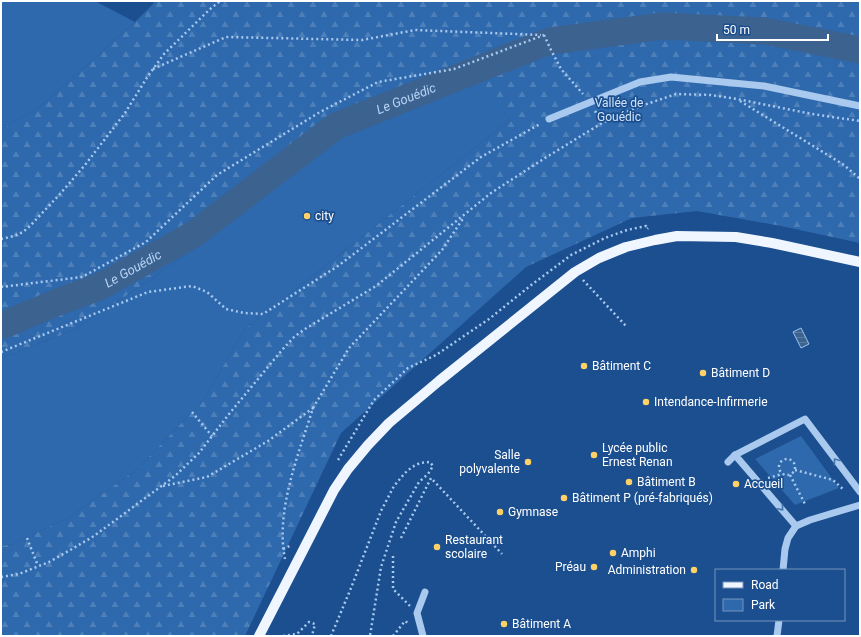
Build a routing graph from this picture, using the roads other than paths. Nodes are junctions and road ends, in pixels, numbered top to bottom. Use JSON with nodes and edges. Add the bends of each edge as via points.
{"nodes":[{"id":1,"x":860,"y":106,"type":"edge"},
{"id":2,"x":549,"y":119,"type":"road end"},
{"id":3,"x":860,"y":262,"type":"edge"},
{"id":4,"x":735,"y":455,"type":"junction"},
{"id":5,"x":728,"y":462,"type":"dead end"},
{"id":6,"x":860,"y":492,"type":"edge"},
{"id":7,"x":860,"y":505,"type":"edge"},
{"id":8,"x":796,"y":526,"type":"junction"},
{"id":9,"x":783,"y":569,"type":"edge"},
{"id":10,"x":425,"y":592,"type":"dead end"},
{"id":11,"x":779,"y":621,"type":"edge"},
{"id":12,"x":422,"y":633,"type":"edge"},
{"id":13,"x":259,"y":636,"type":"edge"},
{"id":14,"x":777,"y":636,"type":"edge"}],
"edges":[{"from":1,"to":2,"type":"street","via":[[764,86],[671,77],[640,82]]},
{"from":3,"to":13,"type":"main road","via":[[736,237],[677,236],[626,247],[575,272],[439,381],[368,445],[334,490]]},
{"from":4,"to":5,"type":"street"},
{"from":6,"to":4,"type":"street","one_way":true,"via":[[805,419]]},
{"from":4,"to":8,"type":"street","one_way":true},
{"from":7,"to":8,"type":"street"},
{"from":8,"to":9,"type":"street","via":[[785,549]]},
{"from":10,"to":12,"type":"street","via":[[417,613]]},
{"from":11,"to":14,"type":"street"}]}
